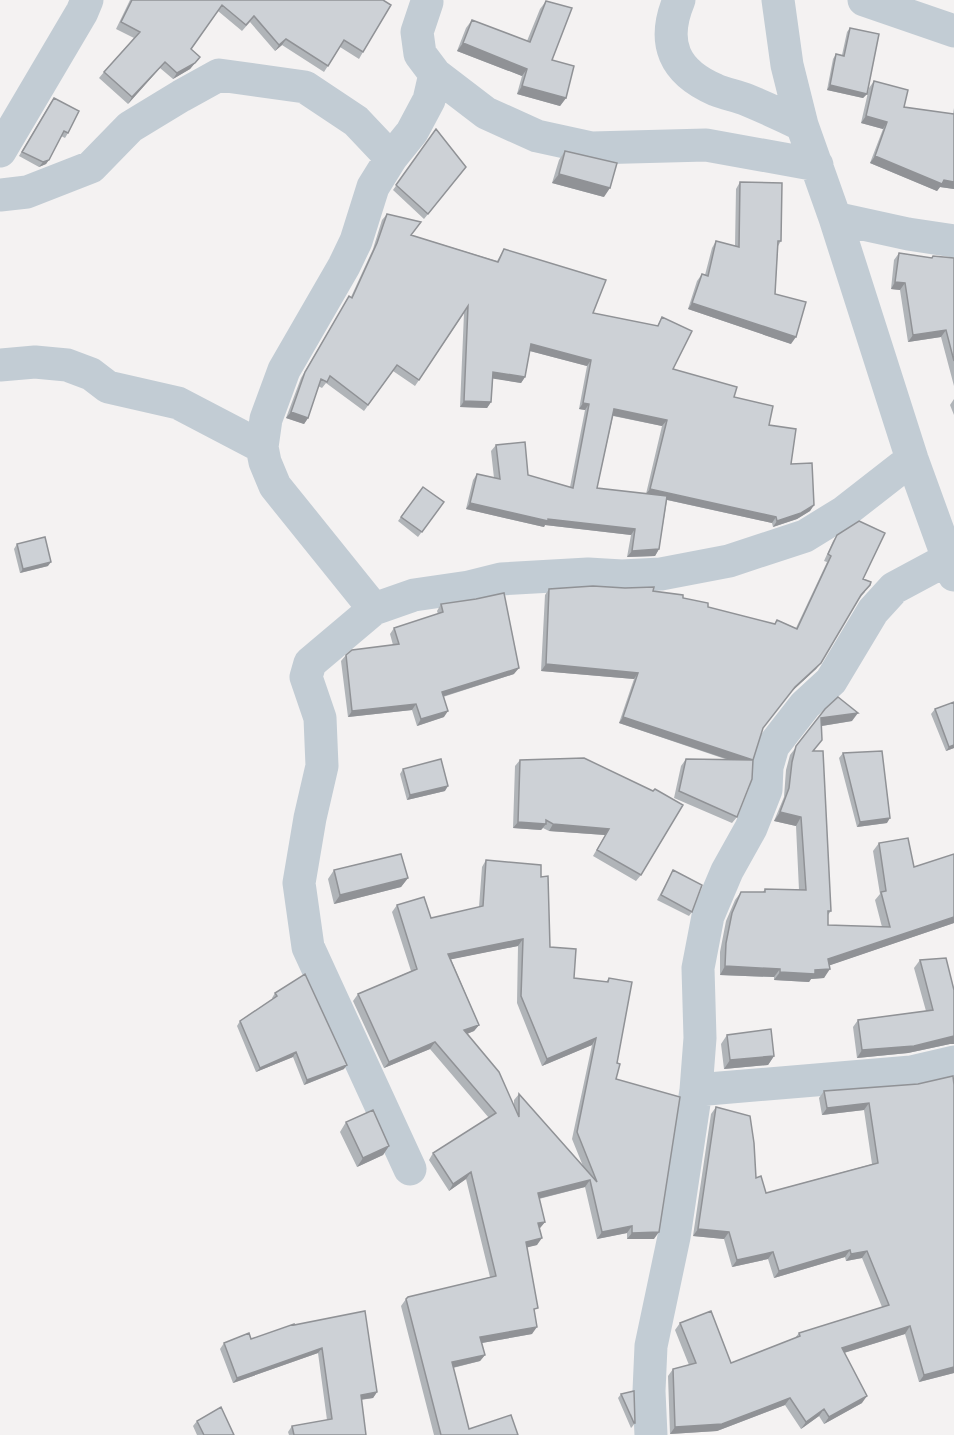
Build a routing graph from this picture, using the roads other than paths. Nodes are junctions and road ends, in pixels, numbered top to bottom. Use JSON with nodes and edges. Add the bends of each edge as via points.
{"nodes":[{"id":1,"x":87,"y":0,"type":"edge"},
{"id":2,"x":679,"y":0,"type":"edge"},
{"id":3,"x":777,"y":0,"type":"edge"},
{"id":4,"x":864,"y":0,"type":"edge"},
{"id":5,"x":427,"y":2,"type":"dead end"},
{"id":6,"x":954,"y":31,"type":"edge"},
{"id":7,"x":435,"y":74,"type":"junction"},
{"id":8,"x":802,"y":125,"type":"junction"},
{"id":9,"x":0,"y":150,"type":"edge"},
{"id":10,"x":391,"y":158,"type":"junction"},
{"id":11,"x":817,"y":165,"type":"junction"},
{"id":12,"x":0,"y":195,"type":"edge"},
{"id":13,"x":835,"y":218,"type":"junction"},
{"id":14,"x":954,"y":241,"type":"edge"},
{"id":15,"x":0,"y":365,"type":"edge"},
{"id":16,"x":262,"y":447,"type":"junction"},
{"id":17,"x":912,"y":459,"type":"junction"},
{"id":18,"x":951,"y":567,"type":"edge"},
{"id":19,"x":375,"y":609,"type":"junction"},
{"id":20,"x":954,"y":1062,"type":"edge"},
{"id":21,"x":696,"y":1090,"type":"junction"},
{"id":22,"x":410,"y":1169,"type":"dead end"},
{"id":23,"x":651,"y":1435,"type":"edge"}],
"edges":[{"from":1,"to":9,"type":"street"},
{"from":2,"to":8,"type":"street","via":[[671,33],[672,51],[682,67],[716,90]]},
{"from":3,"to":8,"type":"street"},
{"from":4,"to":6,"type":"street"},
{"from":5,"to":7,"type":"street","via":[[417,32],[420,54]]},
{"from":7,"to":10,"type":"street","via":[[429,100],[412,132]]},
{"from":7,"to":11,"type":"street","via":[[486,113],[537,136],[592,148],[705,145]]},
{"from":8,"to":11,"type":"street"},
{"from":10,"to":12,"type":"street","via":[[356,121],[305,87],[219,75],[129,127],[91,167],[27,192]]},
{"from":10,"to":16,"type":"street","via":[[373,187],[344,266],[284,370],[266,419]]},
{"from":11,"to":13,"type":"street"},
{"from":13,"to":14,"type":"street"},
{"from":13,"to":17,"type":"street"},
{"from":15,"to":16,"type":"street","via":[[67,365],[91,374],[108,387],[178,403]]},
{"from":16,"to":19,"type":"street","via":[[275,486]]},
{"from":17,"to":18,"type":"street"},
{"from":17,"to":19,"type":"street","via":[[844,512],[805,536],[729,561],[661,574],[501,579],[414,595]]},
{"from":18,"to":21,"type":"street","via":[[894,588],[873,610],[831,681],[805,705],[772,746],[766,790],[708,916],[698,968],[700,1038]]},
{"from":19,"to":22,"type":"street","via":[[310,663],[306,676],[320,718],[322,766],[299,883],[308,947]]},
{"from":20,"to":21,"type":"street","via":[[911,1072]]},
{"from":21,"to":23,"type":"street","via":[[674,1237],[651,1346]]}]}
